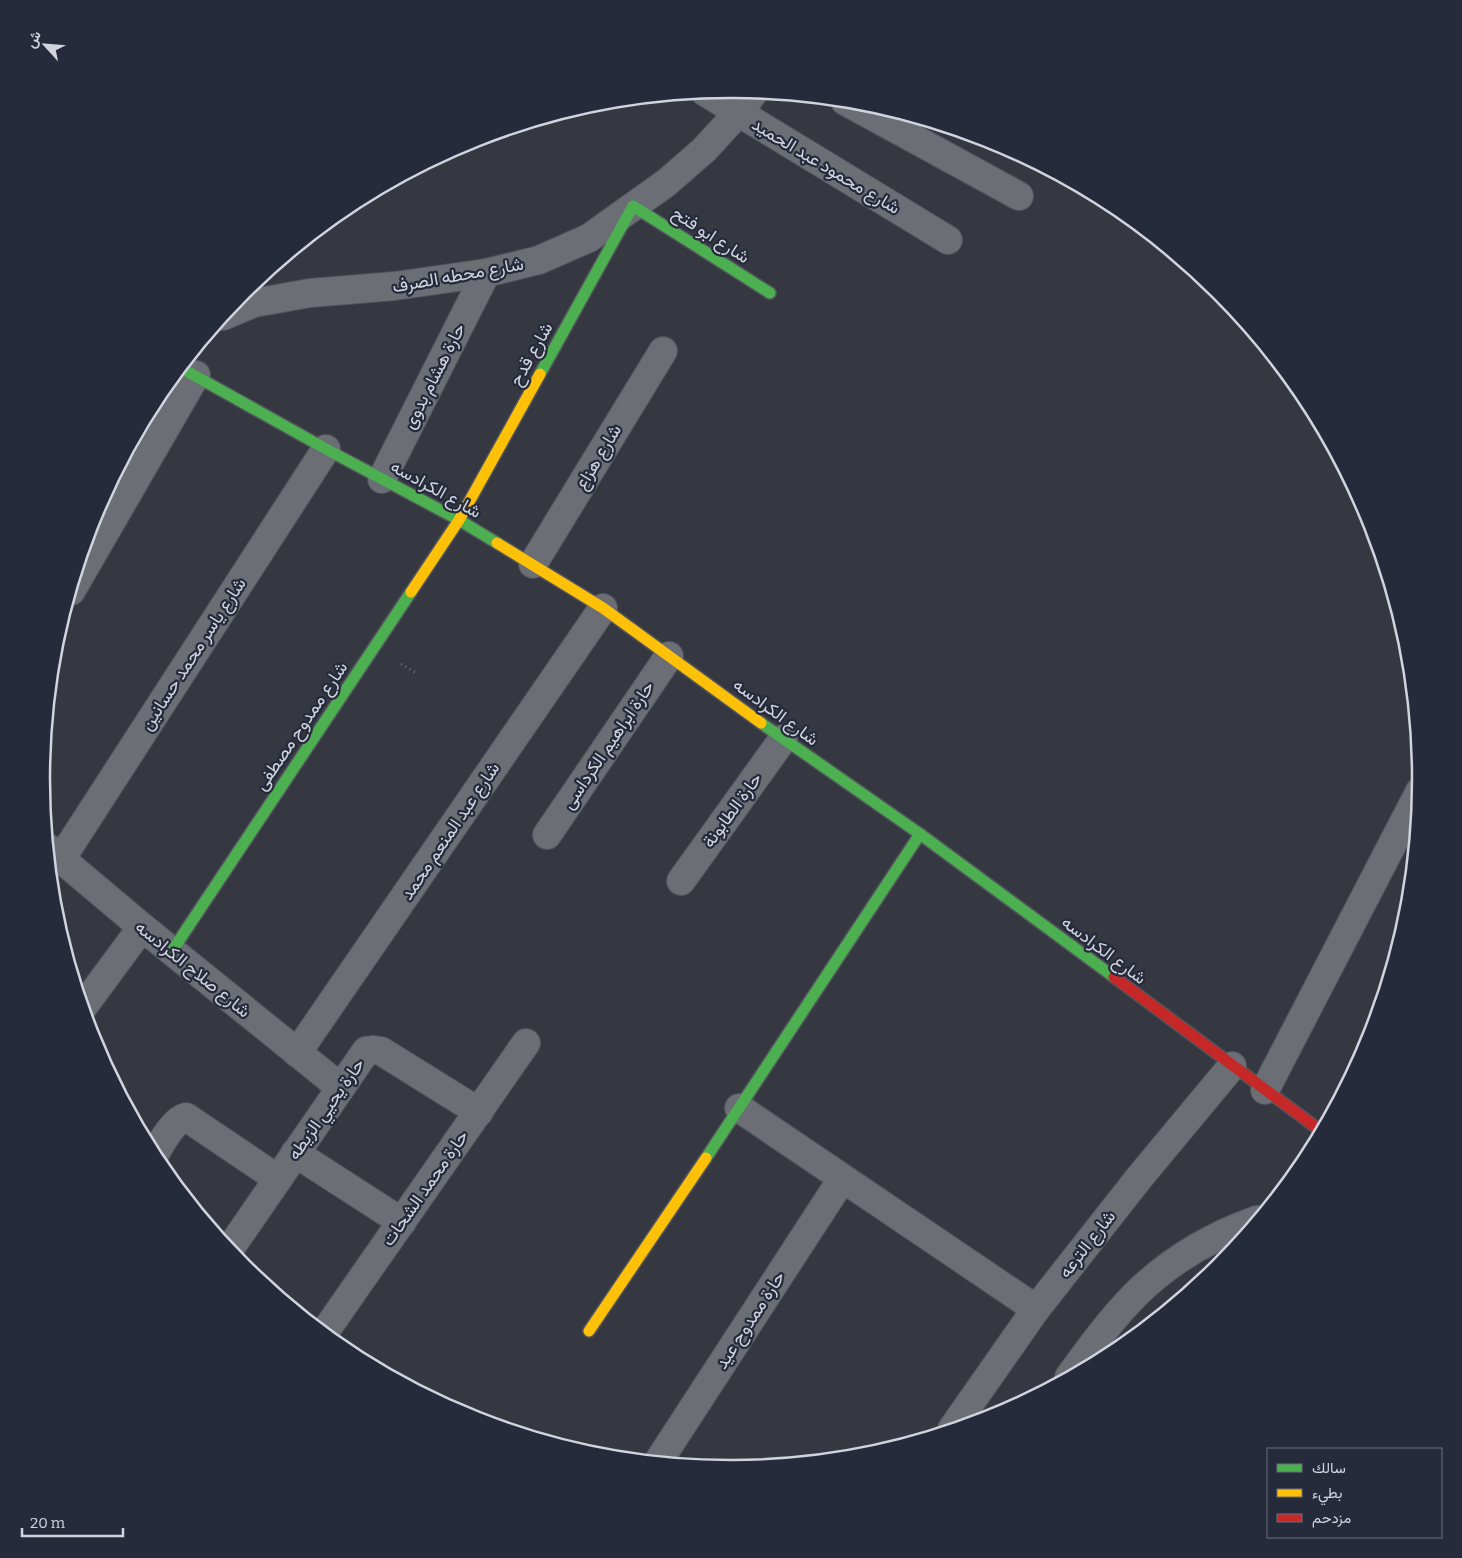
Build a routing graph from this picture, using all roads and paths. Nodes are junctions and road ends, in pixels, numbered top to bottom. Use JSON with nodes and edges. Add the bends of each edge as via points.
{"nodes":[{"id":1,"x":715,"y":98,"type":"edge"},
{"id":2,"x":749,"y":98,"type":"edge"},
{"id":3,"x":866,"y":111,"type":"edge"},
{"id":4,"x":738,"y":113,"type":"junction"},
{"id":5,"x":1019,"y":196,"type":"dead end"},
{"id":6,"x":633,"y":206,"type":"junction"},
{"id":7,"x":948,"y":240,"type":"dead end"},
{"id":8,"x":486,"y":273,"type":"junction"},
{"id":9,"x":256,"y":291,"type":"edge"},
{"id":10,"x":770,"y":294,"type":"dead end"},
{"id":11,"x":663,"y":350,"type":"dead end"},
{"id":12,"x":188,"y":371,"type":"edge"},
{"id":13,"x":326,"y":449,"type":"junction"},
{"id":14,"x":382,"y":479,"type":"junction"},
{"id":15,"x":459,"y":520,"type":"junction"},
{"id":16,"x":533,"y":564,"type":"junction"},
{"id":17,"x":84,"y":566,"type":"edge"},
{"id":18,"x":602,"y":608,"type":"junction"},
{"id":19,"x":669,"y":656,"type":"junction"},
{"id":20,"x":783,"y":739,"type":"junction"},
{"id":21,"x":1411,"y":808,"type":"edge"},
{"id":22,"x":920,"y":834,"type":"junction"},
{"id":23,"x":547,"y":835,"type":"dead end"},
{"id":24,"x":54,"y":853,"type":"edge"},
{"id":25,"x":681,"y":881,"type":"dead end"},
{"id":26,"x":142,"y":927,"type":"junction"},
{"id":27,"x":172,"y":951,"type":"junction"},
{"id":28,"x":87,"y":1001,"type":"edge"},
{"id":29,"x":526,"y":1043,"type":"dead end"},
{"id":30,"x":297,"y":1053,"type":"junction"},
{"id":31,"x":1232,"y":1066,"type":"junction"},
{"id":32,"x":340,"y":1087,"type":"junction"},
{"id":33,"x":1266,"y":1090,"type":"junction"},
{"id":34,"x":739,"y":1108,"type":"junction"},
{"id":35,"x":478,"y":1112,"type":"junction"},
{"id":36,"x":1316,"y":1127,"type":"edge"},
{"id":37,"x":159,"y":1148,"type":"edge"},
{"id":38,"x":295,"y":1153,"type":"junction"},
{"id":39,"x":278,"y":1179,"type":"junction"},
{"id":40,"x":842,"y":1179,"type":"junction"},
{"id":41,"x":402,"y":1222,"type":"junction"},
{"id":42,"x":1247,"y":1224,"type":"edge"},
{"id":43,"x":233,"y":1244,"type":"edge"},
{"id":44,"x":1036,"y":1309,"type":"junction"},
{"id":45,"x":328,"y":1327,"type":"edge"},
{"id":46,"x":589,"y":1331,"type":"dead end"},
{"id":47,"x":1077,"y":1365,"type":"edge"},
{"id":48,"x":958,"y":1421,"type":"edge"},
{"id":49,"x":662,"y":1456,"type":"edge"}],
"edges":[{"from":1,"to":4,"type":"street","name":"شارع محمود عبد الحميد"},
{"from":2,"to":4,"type":"street","name":"شارع محطه الصرف"},
{"from":3,"to":5,"type":"street"},
{"from":4,"to":6,"type":"street","name":"شارع محطه الصرف","via":[[704,150]]},
{"from":4,"to":7,"type":"street","name":"شارع محمود عبد الحميد"},
{"from":6,"to":8,"type":"street","name":"شارع محطه الصرف","via":[[589,238],[539,260]]},
{"from":6,"to":10,"type":"street","name":"شارع ابو فتح"},
{"from":6,"to":15,"type":"street","name":"شارع قدح"},
{"from":8,"to":9,"type":"street","name":"شارع محطه الصرف","via":[[395,286],[310,293]]},
{"from":8,"to":14,"type":"street","name":"حارة هشام بدوى"},
{"from":11,"to":16,"type":"street","name":"شارع هزاع"},
{"from":12,"to":13,"type":"street","name":"شارع الكرادسه"},
{"from":12,"to":17,"type":"street"},
{"from":13,"to":14,"type":"street","name":"شارع الكرادسه"},
{"from":13,"to":24,"type":"street","name":"شارع ياسر محمد حسانين"},
{"from":14,"to":15,"type":"street","name":"شارع الكرادسه"},
{"from":15,"to":16,"type":"street","name":"شارع الكرادسه"},
{"from":15,"to":27,"type":"street","name":"شارع ممدوح مصطفى"},
{"from":16,"to":18,"type":"street","name":"شارع الكرادسه"},
{"from":18,"to":19,"type":"street","name":"شارع الكرادسه"},
{"from":18,"to":30,"type":"street","name":"شارع عبد المنعم محمد"},
{"from":19,"to":20,"type":"street","name":"شارع الكرادسه"},
{"from":19,"to":23,"type":"street","name":"حارة ابراهيم الكرداسى"},
{"from":20,"to":22,"type":"street","name":"شارع الكرادسه"},
{"from":20,"to":25,"type":"street","name":"حارة الطابونة"},
{"from":21,"to":33,"type":"street"},
{"from":22,"to":31,"type":"street","name":"شارع الكرادسه"},
{"from":22,"to":34,"type":"street"},
{"from":24,"to":26,"type":"street","name":"شارع صلاح الكرادسه"},
{"from":26,"to":27,"type":"street","name":"شارع صلاح الكرادسه"},
{"from":26,"to":28,"type":"street"},
{"from":27,"to":30,"type":"street","name":"شارع صلاح الكرادسه"},
{"from":29,"to":35,"type":"street","name":"حارة محمد الشحات"},
{"from":30,"to":32,"type":"street","name":"شارع صلاح الكرادسه"},
{"from":31,"to":33,"type":"street","name":"شارع الكرادسه"},
{"from":31,"to":44,"type":"street","name":"شارع الترعه"},
{"from":32,"to":35,"type":"street","name":"حارة يحيي الزيطه","via":[[366,1051],[380,1051]]},
{"from":32,"to":38,"type":"street","name":"حارة يحيي الزيطه"},
{"from":33,"to":36,"type":"street","name":"شارع الكرادسه"},
{"from":34,"to":40,"type":"street"},
{"from":34,"to":46,"type":"street"},
{"from":35,"to":41,"type":"street","name":"حارة محمد الشحات"},
{"from":37,"to":39,"type":"street","via":[[179,1118],[186,1117]]},
{"from":38,"to":39,"type":"street","name":"حارة يحيي الزيطه"},
{"from":38,"to":41,"type":"street"},
{"from":39,"to":43,"type":"street","name":"حارة يحيي الزيطه"},
{"from":40,"to":44,"type":"street"},
{"from":40,"to":49,"type":"street","name":"حارة ممدوح عيد"},
{"from":41,"to":45,"type":"street","name":"حارة محمد الشحات"},
{"from":42,"to":47,"type":"street","via":[[1201,1244],[1166,1267],[1136,1294]]},
{"from":44,"to":48,"type":"street","name":"شارع الترعه"}]}
